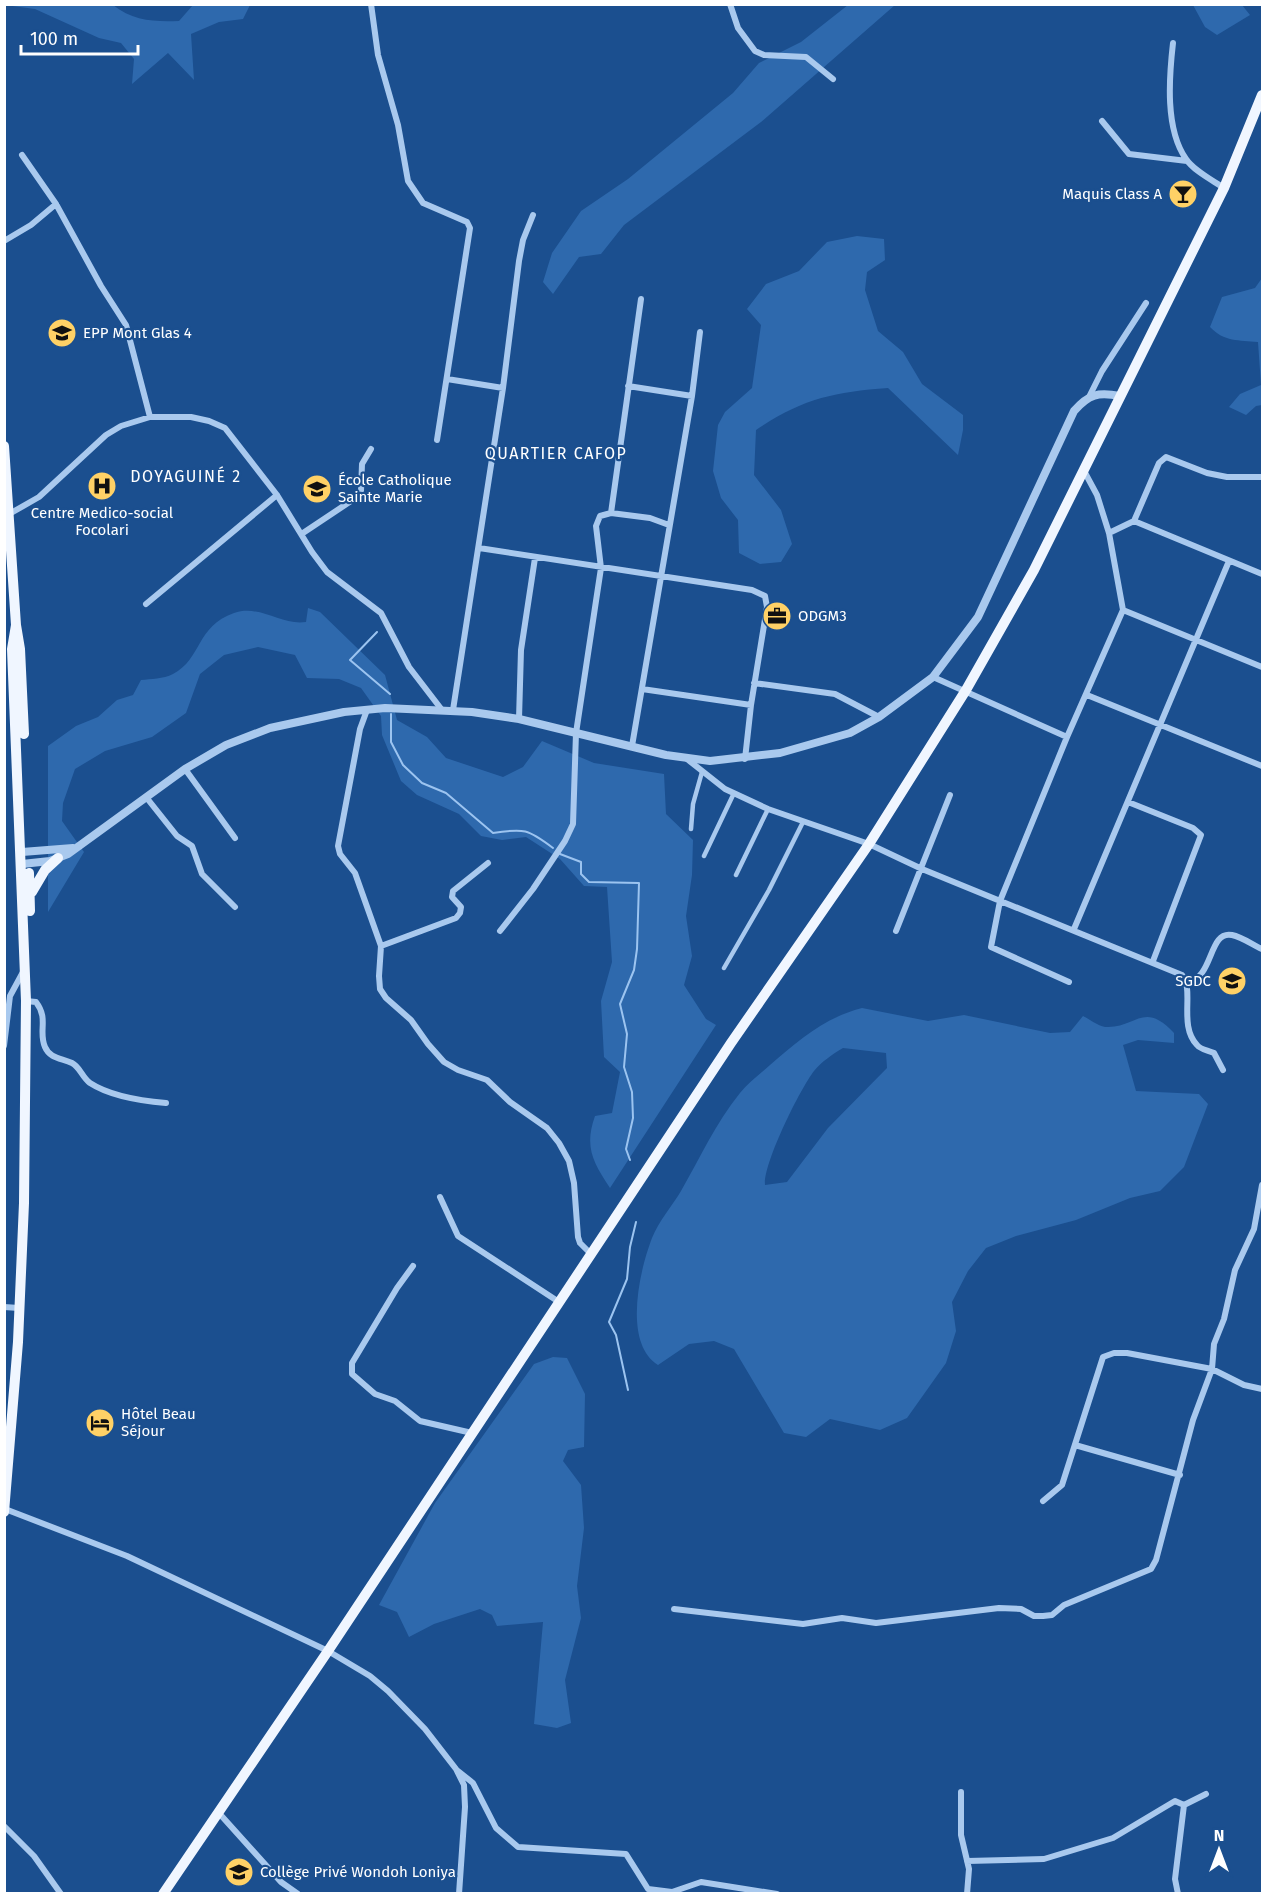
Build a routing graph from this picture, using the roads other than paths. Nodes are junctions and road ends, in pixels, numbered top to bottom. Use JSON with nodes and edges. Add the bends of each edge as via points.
{"nodes":[{"id":1,"x":371,"y":4,"type":"edge"},
{"id":2,"x":730,"y":4,"type":"edge"},
{"id":3,"x":1173,"y":44,"type":"dead end"},
{"id":4,"x":833,"y":80,"type":"dead end"},
{"id":5,"x":1263,"y":95,"type":"edge"},
{"id":6,"x":1102,"y":121,"type":"dead end"},
{"id":7,"x":22,"y":155,"type":"dead end"},
{"id":8,"x":1187,"y":161,"type":"junction"},
{"id":9,"x":1224,"y":188,"type":"junction"},
{"id":10,"x":56,"y":204,"type":"junction"},
{"id":11,"x":533,"y":215,"type":"dead end"},
{"id":12,"x":4,"y":241,"type":"edge"},
{"id":13,"x":641,"y":299,"type":"dead end"},
{"id":14,"x":1146,"y":303,"type":"dead end"},
{"id":15,"x":700,"y":332,"type":"dead end"},
{"id":16,"x":447,"y":379,"type":"junction"},
{"id":17,"x":628,"y":386,"type":"junction"},
{"id":18,"x":504,"y":388,"type":"junction"},
{"id":19,"x":1090,"y":395,"type":"junction"},
{"id":20,"x":692,"y":396,"type":"junction"},
{"id":21,"x":1120,"y":396,"type":"junction"},
{"id":22,"x":150,"y":417,"type":"junction"},
{"id":23,"x":437,"y":440,"type":"dead end"},
{"id":24,"x":4,"y":446,"type":"edge"},
{"id":25,"x":371,"y":448,"type":"dead end"},
{"id":26,"x":1083,"y":468,"type":"junction"},
{"id":27,"x":1263,"y":477,"type":"edge"},
{"id":28,"x":278,"y":495,"type":"junction"},
{"id":29,"x":11,"y":513,"type":"junction"},
{"id":30,"x":611,"y":513,"type":"junction"},
{"id":31,"x":1134,"y":521,"type":"junction"},
{"id":32,"x":669,"y":525,"type":"junction"},
{"id":33,"x":303,"y":533,"type":"junction"},
{"id":34,"x":1109,"y":533,"type":"junction"},
{"id":35,"x":479,"y":548,"type":"junction"},
{"id":36,"x":535,"y":558,"type":"junction"},
{"id":37,"x":1229,"y":561,"type":"junction"},
{"id":38,"x":601,"y":568,"type":"junction"},
{"id":39,"x":1263,"y":574,"type":"edge"},
{"id":40,"x":662,"y":577,"type":"junction"},
{"id":41,"x":146,"y":604,"type":"dead end"},
{"id":42,"x":1123,"y":610,"type":"junction"},
{"id":43,"x":1195,"y":640,"type":"junction"},
{"id":44,"x":1263,"y":667,"type":"edge"},
{"id":45,"x":933,"y":677,"type":"junction"},
{"id":46,"x":754,"y":683,"type":"junction"},
{"id":47,"x":642,"y":689,"type":"junction"},
{"id":48,"x":966,"y":690,"type":"junction"},
{"id":49,"x":1087,"y":695,"type":"junction"},
{"id":50,"x":750,"y":705,"type":"junction"},
{"id":51,"x":367,"y":710,"type":"junction"},
{"id":52,"x":442,"y":710,"type":"junction"},
{"id":53,"x":453,"y":710,"type":"junction"},
{"id":54,"x":879,"y":717,"type":"junction"},
{"id":55,"x":519,"y":719,"type":"junction"},
{"id":56,"x":1160,"y":725,"type":"junction"},
{"id":57,"x":576,"y":733,"type":"junction"},
{"id":58,"x":1067,"y":737,"type":"junction"},
{"id":59,"x":632,"y":746,"type":"junction"},
{"id":60,"x":687,"y":759,"type":"junction"},
{"id":61,"x":745,"y":759,"type":"junction"},
{"id":62,"x":1263,"y":766,"type":"edge"},
{"id":63,"x":184,"y":769,"type":"junction"},
{"id":64,"x":702,"y":772,"type":"junction"},
{"id":65,"x":734,"y":793,"type":"junction"},
{"id":66,"x":950,"y":795,"type":"dead end"},
{"id":67,"x":146,"y":797,"type":"junction"},
{"id":68,"x":1128,"y":802,"type":"junction"},
{"id":69,"x":768,"y":809,"type":"junction"},
{"id":70,"x":803,"y":822,"type":"junction"},
{"id":71,"x":691,"y":829,"type":"dead end"},
{"id":72,"x":235,"y":838,"type":"dead end"},
{"id":73,"x":869,"y":844,"type":"junction"},
{"id":74,"x":73,"y":848,"type":"junction"},
{"id":75,"x":704,"y":856,"type":"dead end"},
{"id":76,"x":25,"y":858,"type":"junction"},
{"id":77,"x":58,"y":858,"type":"junction"},
{"id":78,"x":488,"y":863,"type":"dead end"},
{"id":79,"x":922,"y":869,"type":"junction"},
{"id":80,"x":736,"y":875,"type":"dead end"},
{"id":81,"x":30,"y":895,"type":"junction"},
{"id":82,"x":1000,"y":901,"type":"junction"},
{"id":83,"x":235,"y":907,"type":"dead end"},
{"id":84,"x":1074,"y":929,"type":"junction"},
{"id":85,"x":500,"y":931,"type":"dead end"},
{"id":86,"x":896,"y":931,"type":"dead end"},
{"id":87,"x":381,"y":946,"type":"junction"},
{"id":88,"x":1263,"y":949,"type":"edge"},
{"id":89,"x":1153,"y":961,"type":"junction"},
{"id":90,"x":724,"y":968,"type":"dead end"},
{"id":91,"x":25,"y":978,"type":"junction"},
{"id":92,"x":1070,"y":982,"type":"dead end"},
{"id":93,"x":1187,"y":982,"type":"junction"},
{"id":94,"x":7,"y":998,"type":"edge"},
{"id":95,"x":26,"y":1001,"type":"junction"},
{"id":96,"x":4,"y":1046,"type":"edge"},
{"id":97,"x":1223,"y":1070,"type":"dead end"},
{"id":98,"x":166,"y":1104,"type":"dead end"},
{"id":99,"x":1263,"y":1185,"type":"edge"},
{"id":100,"x":440,"y":1197,"type":"dead end"},
{"id":101,"x":591,"y":1254,"type":"junction"},
{"id":102,"x":413,"y":1266,"type":"dead end"},
{"id":103,"x":560,"y":1302,"type":"junction"},
{"id":104,"x":4,"y":1307,"type":"edge"},
{"id":105,"x":19,"y":1308,"type":"junction"},
{"id":106,"x":1212,"y":1369,"type":"junction"},
{"id":107,"x":1263,"y":1389,"type":"edge"},
{"id":108,"x":472,"y":1433,"type":"junction"},
{"id":109,"x":1076,"y":1445,"type":"junction"},
{"id":110,"x":1180,"y":1474,"type":"junction"},
{"id":111,"x":1043,"y":1501,"type":"dead end"},
{"id":112,"x":5,"y":1511,"type":"edge"},
{"id":113,"x":674,"y":1609,"type":"dead end"},
{"id":114,"x":328,"y":1651,"type":"junction"},
{"id":115,"x":456,"y":1769,"type":"junction"},
{"id":116,"x":961,"y":1792,"type":"dead end"},
{"id":117,"x":1206,"y":1794,"type":"dead end"},
{"id":118,"x":1184,"y":1805,"type":"junction"},
{"id":119,"x":218,"y":1811,"type":"junction"},
{"id":120,"x":4,"y":1826,"type":"edge"},
{"id":121,"x":967,"y":1861,"type":"junction"},
{"id":122,"x":61,"y":1893,"type":"edge"},
{"id":123,"x":163,"y":1893,"type":"edge"},
{"id":124,"x":298,"y":1893,"type":"edge"},
{"id":125,"x":459,"y":1893,"type":"edge"},
{"id":126,"x":672,"y":1893,"type":"edge"},
{"id":127,"x":777,"y":1893,"type":"edge"},
{"id":128,"x":967,"y":1893,"type":"edge"},
{"id":129,"x":1178,"y":1893,"type":"edge"}],
"edges":[{"from":1,"to":16,"type":"street","via":[[378,55],[398,124],[408,181],[423,203],[467,222],[470,228]]},
{"from":2,"to":4,"type":"street","via":[[738,28],[755,51],[806,57]]},
{"from":3,"to":8,"type":"street","via":[[1173,115]]},
{"from":5,"to":9,"type":"main road"},
{"from":6,"to":8,"type":"street","via":[[1129,154]]},
{"from":7,"to":10,"type":"street"},
{"from":8,"to":9,"type":"street"},
{"from":9,"to":21,"type":"main road"},
{"from":10,"to":12,"type":"street"},
{"from":10,"to":22,"type":"street","via":[[126,326]]},
{"from":11,"to":18,"type":"street","via":[[519,261]]},
{"from":13,"to":17,"type":"street"},
{"from":14,"to":19,"type":"street"},
{"from":15,"to":20,"type":"street"},
{"from":16,"to":18,"type":"street"},
{"from":16,"to":23,"type":"street"},
{"from":17,"to":20,"type":"street"},
{"from":17,"to":30,"type":"street"},
{"from":18,"to":35,"type":"street"},
{"from":19,"to":21,"type":"street"},
{"from":19,"to":45,"type":"street","via":[[1066,426],[984,608]]},
{"from":20,"to":32,"type":"street"},
{"from":21,"to":26,"type":"main road"},
{"from":22,"to":28,"type":"street","via":[[191,417],[225,428]]},
{"from":22,"to":29,"type":"street","via":[[106,435],[39,497]]},
{"from":24,"to":29,"type":"main road"},
{"from":25,"to":33,"type":"street","via":[[362,464],[362,491]]},
{"from":26,"to":34,"type":"street"},
{"from":26,"to":48,"type":"main road","via":[[1029,579]]},
{"from":27,"to":31,"type":"street","via":[[1207,473],[1166,457],[1159,464]]},
{"from":28,"to":33,"type":"street"},
{"from":28,"to":41,"type":"street"},
{"from":29,"to":76,"type":"main road","via":[[20,649]]},
{"from":30,"to":32,"type":"street","via":[[650,518]]},
{"from":30,"to":38,"type":"street","via":[[597,520]]},
{"from":31,"to":34,"type":"street"},
{"from":31,"to":37,"type":"street"},
{"from":32,"to":40,"type":"street"},
{"from":33,"to":52,"type":"street","via":[[327,572],[381,613],[409,667]]},
{"from":34,"to":42,"type":"street"},
{"from":35,"to":36,"type":"street"},
{"from":35,"to":53,"type":"street"},
{"from":36,"to":38,"type":"street"},
{"from":36,"to":55,"type":"street","via":[[521,650]]},
{"from":37,"to":39,"type":"street"},
{"from":37,"to":43,"type":"street"},
{"from":38,"to":40,"type":"street"},
{"from":38,"to":57,"type":"street"},
{"from":40,"to":46,"type":"street","via":[[752,590],[765,597],[767,607]]},
{"from":40,"to":47,"type":"street"},
{"from":42,"to":43,"type":"street"},
{"from":42,"to":49,"type":"street"},
{"from":43,"to":44,"type":"street"},
{"from":43,"to":56,"type":"street"},
{"from":45,"to":48,"type":"street"},
{"from":45,"to":54,"type":"street"},
{"from":46,"to":50,"type":"street"},
{"from":46,"to":54,"type":"street","via":[[834,694]]},
{"from":47,"to":50,"type":"street"},
{"from":47,"to":59,"type":"street"},
{"from":48,"to":58,"type":"street"},
{"from":48,"to":73,"type":"main road"},
{"from":49,"to":56,"type":"street"},
{"from":49,"to":58,"type":"street"},
{"from":50,"to":61,"type":"street"},
{"from":51,"to":52,"type":"street"},
{"from":51,"to":63,"type":"street","via":[[270,728],[226,745]]},
{"from":51,"to":87,"type":"street","via":[[338,846],[340,855],[355,873]]},
{"from":52,"to":53,"type":"street"},
{"from":53,"to":55,"type":"street"},
{"from":54,"to":61,"type":"street","via":[[821,743]]},
{"from":55,"to":57,"type":"street"},
{"from":56,"to":62,"type":"street"},
{"from":56,"to":68,"type":"street"},
{"from":57,"to":59,"type":"street"},
{"from":57,"to":85,"type":"street","via":[[573,824],[533,889]]},
{"from":58,"to":82,"type":"street"},
{"from":59,"to":60,"type":"street"},
{"from":60,"to":61,"type":"street"},
{"from":60,"to":64,"type":"street"},
{"from":63,"to":67,"type":"street"},
{"from":63,"to":72,"type":"street"},
{"from":64,"to":65,"type":"street"},
{"from":64,"to":71,"type":"street"},
{"from":65,"to":69,"type":"street"},
{"from":65,"to":75,"type":"street"},
{"from":66,"to":79,"type":"street"},
{"from":67,"to":74,"type":"street","via":[[92,839]]},
{"from":67,"to":83,"type":"street","via":[[177,836],[192,846],[202,874]]},
{"from":68,"to":84,"type":"street"},
{"from":68,"to":89,"type":"street","via":[[1193,828],[1201,835]]},
{"from":69,"to":70,"type":"street"},
{"from":69,"to":80,"type":"street"},
{"from":70,"to":73,"type":"street"},
{"from":70,"to":90,"type":"street"},
{"from":73,"to":79,"type":"street"},
{"from":73,"to":101,"type":"main road"},
{"from":74,"to":76,"type":"street"},
{"from":74,"to":77,"type":"street"},
{"from":76,"to":77,"type":"street"},
{"from":76,"to":81,"type":"main road"},
{"from":76,"to":91,"type":"main road"},
{"from":77,"to":81,"type":"main road","via":[[39,877]]},
{"from":78,"to":87,"type":"street","via":[[453,891],[452,897],[460,907],[456,918]]},
{"from":79,"to":82,"type":"street"},
{"from":79,"to":86,"type":"street"},
{"from":81,"to":91,"type":"main road"},
{"from":82,"to":84,"type":"street"},
{"from":82,"to":92,"type":"street","via":[[991,947]]},
{"from":84,"to":89,"type":"street"},
{"from":87,"to":101,"type":"street","via":[[380,989],[416,1026],[436,1054],[458,1070],[487,1080],[560,1143],[574,1183],[578,1237]]},
{"from":88,"to":93,"type":"street","via":[[1225,934],[1219,937],[1202,974]]},
{"from":89,"to":93,"type":"street","via":[[1182,975]]},
{"from":91,"to":94,"type":"street","via":[[14,985]]},
{"from":91,"to":95,"type":"main road"},
{"from":93,"to":97,"type":"street","via":[[1187,1020],[1192,1038],[1198,1047],[1214,1053]]},
{"from":94,"to":96,"type":"street"},
{"from":95,"to":98,"type":"street","via":[[36,1002],[41,1008],[43,1042],[52,1056],[71,1062],[92,1084],[135,1099]]},
{"from":95,"to":105,"type":"main road"},
{"from":99,"to":106,"type":"street","via":[[1254,1229],[1235,1270],[1214,1344]]},
{"from":100,"to":103,"type":"street","via":[[458,1236]]},
{"from":101,"to":103,"type":"main road"},
{"from":102,"to":108,"type":"street","via":[[352,1363],[352,1374],[375,1394],[395,1401],[420,1421]]},
{"from":103,"to":108,"type":"main road"},
{"from":104,"to":105,"type":"street"},
{"from":105,"to":112,"type":"main road"},
{"from":106,"to":107,"type":"street","via":[[1244,1385]]},
{"from":106,"to":109,"type":"street","via":[[1127,1353],[1103,1357]]},
{"from":106,"to":110,"type":"street","via":[[1193,1420]]},
{"from":108,"to":114,"type":"main road"},
{"from":109,"to":110,"type":"street"},
{"from":109,"to":111,"type":"street","via":[[1062,1485]]},
{"from":110,"to":113,"type":"street","via":[[1151,1569],[1064,1605],[1052,1615],[1034,1616],[1022,1610],[999,1608],[876,1623],[842,1618],[803,1624]]},
{"from":112,"to":114,"type":"street","via":[[127,1556]]},
{"from":114,"to":115,"type":"street","via":[[388,1691]]},
{"from":114,"to":119,"type":"main road"},
{"from":115,"to":125,"type":"street","via":[[464,1785],[465,1807]]},
{"from":115,"to":126,"type":"street","via":[[473,1783],[495,1828],[518,1847],[626,1854],[648,1889]]},
{"from":116,"to":121,"type":"street","via":[[961,1835]]},
{"from":117,"to":118,"type":"street"},
{"from":118,"to":121,"type":"street","via":[[1175,1801],[1113,1838],[1044,1859]]},
{"from":118,"to":129,"type":"street","via":[[1175,1879]]},
{"from":119,"to":123,"type":"main road"},
{"from":119,"to":124,"type":"street","via":[[281,1882]]},
{"from":120,"to":122,"type":"street","via":[[34,1856]]},
{"from":121,"to":128,"type":"street"},
{"from":126,"to":127,"type":"street","via":[[701,1882]]}]}
